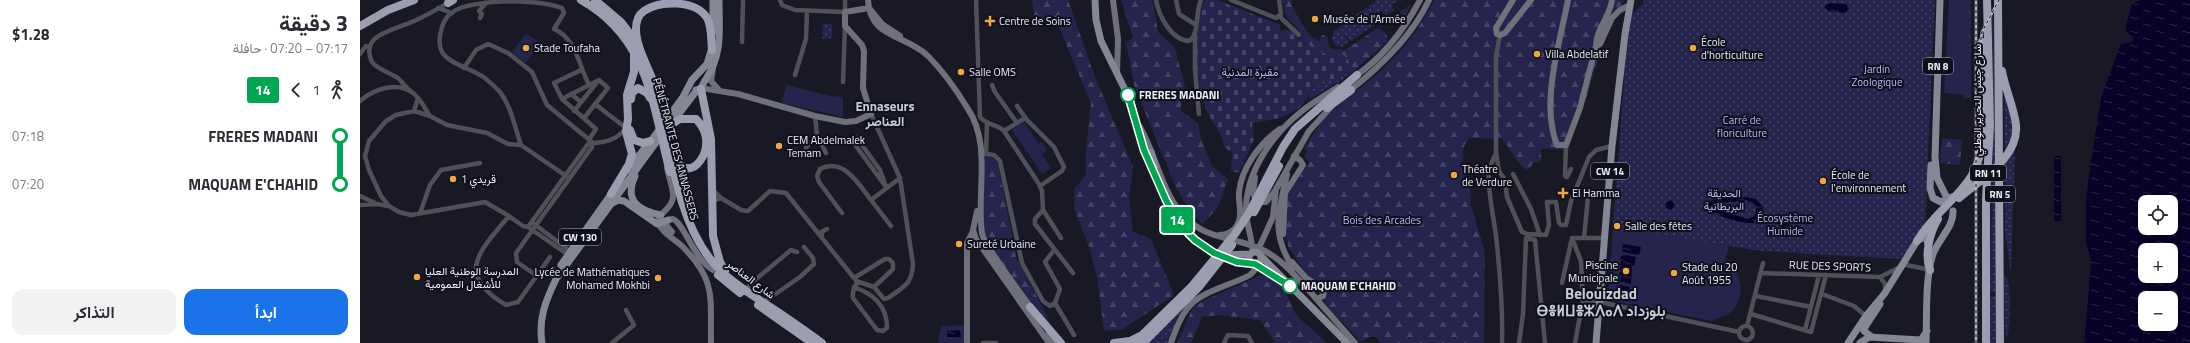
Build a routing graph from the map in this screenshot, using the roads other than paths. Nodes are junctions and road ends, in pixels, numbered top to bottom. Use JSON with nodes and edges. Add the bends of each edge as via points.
{"nodes":[{"id":1,"x":414,"y":0,"type":"edge"},
{"id":2,"x":581,"y":0,"type":"edge"},
{"id":3,"x":595,"y":0,"type":"edge"},
{"id":4,"x":713,"y":0,"type":"edge"},
{"id":5,"x":719,"y":0,"type":"edge"},
{"id":6,"x":743,"y":0,"type":"edge"},
{"id":7,"x":780,"y":0,"type":"edge"},
{"id":8,"x":845,"y":0,"type":"edge"},
{"id":9,"x":868,"y":0,"type":"edge"},
{"id":10,"x":976,"y":0,"type":"edge"},
{"id":11,"x":1095,"y":0,"type":"edge"},
{"id":12,"x":1113,"y":0,"type":"edge"},
{"id":13,"x":1156,"y":0,"type":"edge"},
{"id":14,"x":1176,"y":0,"type":"edge"},
{"id":15,"x":1201,"y":0,"type":"edge"},
{"id":16,"x":1231,"y":0,"type":"edge"},
{"id":17,"x":1279,"y":0,"type":"edge"},
{"id":18,"x":1420,"y":0,"type":"edge"},
{"id":19,"x":1429,"y":0,"type":"edge"},
{"id":20,"x":1513,"y":0,"type":"edge"},
{"id":21,"x":1531,"y":0,"type":"edge"},
{"id":22,"x":1568,"y":0,"type":"edge"},
{"id":23,"x":1612,"y":0,"type":"edge"},
{"id":24,"x":1940,"y":0,"type":"edge"},
{"id":25,"x":1998,"y":0,"type":"edge"},
{"id":26,"x":1987,"y":1,"type":"edge"},
{"id":27,"x":450,"y":2,"type":"edge"},
{"id":28,"x":1630,"y":2,"type":"edge"},
{"id":29,"x":486,"y":3,"type":"junction"},
{"id":30,"x":470,"y":6,"type":"junction"},
{"id":31,"x":438,"y":8,"type":"junction"},
{"id":32,"x":869,"y":8,"type":"junction"},
{"id":33,"x":479,"y":11,"type":"junction"},
{"id":34,"x":807,"y":12,"type":"junction"},
{"id":35,"x":845,"y":12,"type":"junction"},
{"id":36,"x":452,"y":13,"type":"junction"},
{"id":37,"x":1280,"y":17,"type":"junction"},
{"id":38,"x":480,"y":18,"type":"dead end"},
{"id":39,"x":1196,"y":25,"type":"junction"},
{"id":40,"x":360,"y":26,"type":"edge"},
{"id":41,"x":845,"y":26,"type":"junction"},
{"id":42,"x":1195,"y":35,"type":"junction"},
{"id":43,"x":1299,"y":35,"type":"dead end"},
{"id":44,"x":1500,"y":35,"type":"junction"},
{"id":45,"x":742,"y":42,"type":"dead end"},
{"id":46,"x":630,"y":44,"type":"junction"},
{"id":47,"x":1998,"y":45,"type":"junction"},
{"id":48,"x":366,"y":46,"type":"junction"},
{"id":49,"x":1596,"y":46,"type":"junction"},
{"id":50,"x":1118,"y":48,"type":"junction"},
{"id":51,"x":712,"y":50,"type":"junction"},
{"id":52,"x":642,"y":52,"type":"junction"},
{"id":53,"x":1107,"y":53,"type":"junction"},
{"id":54,"x":360,"y":54,"type":"edge"},
{"id":55,"x":714,"y":67,"type":"junction"},
{"id":56,"x":464,"y":68,"type":"junction"},
{"id":57,"x":581,"y":70,"type":"junction"},
{"id":58,"x":1117,"y":74,"type":"junction"},
{"id":59,"x":1357,"y":74,"type":"junction"},
{"id":60,"x":795,"y":75,"type":"dead end"},
{"id":61,"x":599,"y":80,"type":"junction"},
{"id":62,"x":693,"y":80,"type":"junction"},
{"id":63,"x":844,"y":82,"type":"dead end"},
{"id":64,"x":589,"y":85,"type":"junction"},
{"id":65,"x":992,"y":85,"type":"dead end"},
{"id":66,"x":700,"y":87,"type":"junction"},
{"id":67,"x":719,"y":90,"type":"junction"},
{"id":68,"x":1351,"y":90,"type":"junction"},
{"id":69,"x":413,"y":93,"type":"junction"},
{"id":70,"x":571,"y":94,"type":"junction"},
{"id":71,"x":418,"y":98,"type":"junction"},
{"id":72,"x":562,"y":99,"type":"junction"},
{"id":73,"x":360,"y":101,"type":"edge"},
{"id":74,"x":581,"y":102,"type":"junction"},
{"id":75,"x":652,"y":102,"type":"junction"},
{"id":76,"x":595,"y":104,"type":"junction"},
{"id":77,"x":1017,"y":106,"type":"dead end"},
{"id":78,"x":414,"y":110,"type":"junction"},
{"id":79,"x":574,"y":111,"type":"junction"},
{"id":80,"x":871,"y":114,"type":"junction"},
{"id":81,"x":1200,"y":114,"type":"dead end"},
{"id":82,"x":430,"y":116,"type":"junction"},
{"id":83,"x":815,"y":116,"type":"junction"},
{"id":84,"x":584,"y":118,"type":"junction"},
{"id":85,"x":1025,"y":118,"type":"junction"},
{"id":86,"x":667,"y":123,"type":"junction"},
{"id":87,"x":987,"y":123,"type":"junction"},
{"id":88,"x":1017,"y":123,"type":"junction"},
{"id":89,"x":1138,"y":124,"type":"junction"},
{"id":90,"x":1286,"y":125,"type":"junction"},
{"id":91,"x":626,"y":127,"type":"junction"},
{"id":92,"x":1004,"y":131,"type":"junction"},
{"id":93,"x":1935,"y":133,"type":"junction"},
{"id":94,"x":818,"y":135,"type":"junction"},
{"id":95,"x":590,"y":138,"type":"junction"},
{"id":96,"x":652,"y":142,"type":"junction"},
{"id":97,"x":593,"y":143,"type":"junction"},
{"id":98,"x":521,"y":145,"type":"junction"},
{"id":99,"x":1566,"y":145,"type":"junction"},
{"id":100,"x":1612,"y":146,"type":"junction"},
{"id":101,"x":806,"y":148,"type":"dead end"},
{"id":102,"x":664,"y":150,"type":"junction"},
{"id":103,"x":1151,"y":152,"type":"junction"},
{"id":104,"x":1496,"y":152,"type":"junction"},
{"id":105,"x":826,"y":154,"type":"dead end"},
{"id":106,"x":983,"y":154,"type":"junction"},
{"id":107,"x":1294,"y":156,"type":"junction"},
{"id":108,"x":1261,"y":158,"type":"junction"},
{"id":109,"x":480,"y":162,"type":"dead end"},
{"id":110,"x":641,"y":164,"type":"junction"},
{"id":111,"x":1287,"y":168,"type":"junction"},
{"id":112,"x":1572,"y":169,"type":"dead end"},
{"id":113,"x":1513,"y":174,"type":"dead end"},
{"id":114,"x":567,"y":177,"type":"junction"},
{"id":115,"x":900,"y":178,"type":"junction"},
{"id":116,"x":1040,"y":186,"type":"junction"},
{"id":117,"x":886,"y":187,"type":"junction"},
{"id":118,"x":1269,"y":188,"type":"junction"},
{"id":119,"x":712,"y":189,"type":"junction"},
{"id":120,"x":610,"y":194,"type":"junction"},
{"id":121,"x":1164,"y":195,"type":"junction"},
{"id":122,"x":360,"y":196,"type":"edge"},
{"id":123,"x":1608,"y":196,"type":"junction"},
{"id":124,"x":1958,"y":196,"type":"junction"},
{"id":125,"x":721,"y":198,"type":"junction"},
{"id":126,"x":1947,"y":198,"type":"dead end"},
{"id":127,"x":871,"y":200,"type":"junction"},
{"id":128,"x":712,"y":201,"type":"junction"},
{"id":129,"x":377,"y":204,"type":"junction"},
{"id":130,"x":360,"y":205,"type":"edge"},
{"id":131,"x":609,"y":205,"type":"junction"},
{"id":132,"x":389,"y":206,"type":"junction"},
{"id":133,"x":1043,"y":210,"type":"junction"},
{"id":134,"x":1954,"y":211,"type":"dead end"},
{"id":135,"x":420,"y":213,"type":"junction"},
{"id":136,"x":842,"y":213,"type":"dead end"},
{"id":137,"x":661,"y":215,"type":"junction"},
{"id":138,"x":509,"y":216,"type":"junction"},
{"id":139,"x":668,"y":220,"type":"junction"},
{"id":140,"x":658,"y":224,"type":"junction"},
{"id":141,"x":532,"y":226,"type":"junction"},
{"id":142,"x":891,"y":226,"type":"dead end"},
{"id":143,"x":827,"y":229,"type":"dead end"},
{"id":144,"x":982,"y":229,"type":"junction"},
{"id":145,"x":974,"y":230,"type":"junction"},
{"id":146,"x":1540,"y":235,"type":"junction"},
{"id":147,"x":1212,"y":236,"type":"junction"},
{"id":148,"x":822,"y":237,"type":"junction"},
{"id":149,"x":1061,"y":238,"type":"dead end"},
{"id":150,"x":1572,"y":238,"type":"junction"},
{"id":151,"x":1584,"y":238,"type":"junction"},
{"id":152,"x":1605,"y":238,"type":"junction"},
{"id":153,"x":1918,"y":241,"type":"junction"},
{"id":154,"x":804,"y":247,"type":"dead end"},
{"id":155,"x":1929,"y":247,"type":"junction"},
{"id":156,"x":1054,"y":250,"type":"junction"},
{"id":157,"x":797,"y":252,"type":"dead end"},
{"id":158,"x":572,"y":254,"type":"junction"},
{"id":159,"x":550,"y":257,"type":"dead end"},
{"id":160,"x":1253,"y":259,"type":"junction"},
{"id":161,"x":1763,"y":263,"type":"dead end"},
{"id":162,"x":1902,"y":265,"type":"junction"},
{"id":163,"x":713,"y":270,"type":"junction"},
{"id":164,"x":1930,"y":270,"type":"junction"},
{"id":165,"x":1073,"y":273,"type":"dead end"},
{"id":166,"x":1760,"y":274,"type":"junction"},
{"id":167,"x":1819,"y":275,"type":"junction"},
{"id":168,"x":1826,"y":275,"type":"junction"},
{"id":169,"x":537,"y":276,"type":"junction"},
{"id":170,"x":1880,"y":277,"type":"junction"},
{"id":171,"x":854,"y":278,"type":"junction"},
{"id":172,"x":858,"y":282,"type":"junction"},
{"id":173,"x":1562,"y":283,"type":"dead end"},
{"id":174,"x":738,"y":285,"type":"junction"},
{"id":175,"x":874,"y":286,"type":"junction"},
{"id":176,"x":854,"y":287,"type":"junction"},
{"id":177,"x":1306,"y":288,"type":"junction"},
{"id":178,"x":746,"y":291,"type":"junction"},
{"id":179,"x":1822,"y":294,"type":"junction"},
{"id":180,"x":1885,"y":294,"type":"junction"},
{"id":181,"x":1756,"y":296,"type":"junction"},
{"id":182,"x":1316,"y":299,"type":"junction"},
{"id":183,"x":1583,"y":300,"type":"junction"},
{"id":184,"x":764,"y":302,"type":"junction"},
{"id":185,"x":1600,"y":302,"type":"junction"},
{"id":186,"x":1055,"y":303,"type":"junction"},
{"id":187,"x":1030,"y":307,"type":"junction"},
{"id":188,"x":1811,"y":307,"type":"junction"},
{"id":189,"x":626,"y":310,"type":"dead end"},
{"id":190,"x":1751,"y":314,"type":"junction"},
{"id":191,"x":1866,"y":316,"type":"junction"},
{"id":192,"x":1155,"y":326,"type":"junction"},
{"id":193,"x":1747,"y":326,"type":"junction"},
{"id":194,"x":1806,"y":330,"type":"junction"},
{"id":195,"x":1927,"y":331,"type":"junction"},
{"id":196,"x":1739,"y":332,"type":"junction"},
{"id":197,"x":1143,"y":334,"type":"junction"},
{"id":198,"x":1074,"y":335,"type":"dead end"},
{"id":199,"x":1872,"y":338,"type":"junction"},
{"id":200,"x":539,"y":342,"type":"edge"},
{"id":201,"x":612,"y":343,"type":"edge"},
{"id":202,"x":711,"y":343,"type":"edge"},
{"id":203,"x":715,"y":343,"type":"edge"},
{"id":204,"x":819,"y":343,"type":"edge"},
{"id":205,"x":967,"y":343,"type":"edge"},
{"id":206,"x":983,"y":343,"type":"edge"},
{"id":207,"x":996,"y":343,"type":"edge"},
{"id":208,"x":1050,"y":343,"type":"edge"},
{"id":209,"x":1055,"y":343,"type":"edge"},
{"id":210,"x":1061,"y":343,"type":"edge"},
{"id":211,"x":1114,"y":343,"type":"edge"},
{"id":212,"x":1137,"y":343,"type":"edge"},
{"id":213,"x":1144,"y":343,"type":"edge"},
{"id":214,"x":1170,"y":343,"type":"edge"},
{"id":215,"x":1224,"y":343,"type":"edge"},
{"id":216,"x":1252,"y":343,"type":"edge"},
{"id":217,"x":1347,"y":343,"type":"edge"},
{"id":218,"x":1355,"y":343,"type":"edge"},
{"id":219,"x":1502,"y":343,"type":"edge"},
{"id":220,"x":1519,"y":343,"type":"edge"},
{"id":221,"x":1545,"y":343,"type":"edge"},
{"id":222,"x":1575,"y":343,"type":"edge"},
{"id":223,"x":1596,"y":343,"type":"edge"},
{"id":224,"x":1848,"y":343,"type":"edge"},
{"id":225,"x":1860,"y":343,"type":"edge"},
{"id":226,"x":1926,"y":343,"type":"edge"},
{"id":227,"x":1986,"y":343,"type":"edge"},
{"id":228,"x":2000,"y":343,"type":"edge"}],
"edges":[{"from":1,"to":40,"type":"highway","via":[[388,10]]},
{"from":2,"to":46,"type":"highway","name":"PÉNÉTRANTE DES ANNASSERS","via":[[608,19]]},
{"from":3,"to":52,"type":"highway","via":[[621,22]]},
{"from":4,"to":51,"type":"main road","number":"CW 130"},
{"from":5,"to":55,"type":"main road","number":"CW 130","via":[[718,41]]},
{"from":6,"to":45,"type":"street"},
{"from":7,"to":34,"type":"street","via":[[787,8]]},
{"from":8,"to":35,"type":"street"},
{"from":9,"to":32,"type":"main road"},
{"from":10,"to":87,"type":"street","via":[[978,113],[982,121]]},
{"from":11,"to":53,"type":"main road","via":[[1098,30]]},
{"from":12,"to":50,"type":"main road"},
{"from":13,"to":42,"type":"street","via":[[1169,28],[1186,41],[1193,39]]},
{"from":14,"to":39,"type":"street","via":[[1179,14]]},
{"from":15,"to":39,"type":"street","via":[[1197,7]]},
{"from":16,"to":37,"type":"street","via":[[1276,18]]},
{"from":17,"to":37,"type":"street"},
{"from":18,"to":59,"type":"main road","via":[[1396,37],[1371,64]]},
{"from":19,"to":68,"type":"main road","via":[[1402,42]]},
{"from":20,"to":44,"type":"main road","via":[[1496,28],[1497,34]]},
{"from":21,"to":44,"type":"main road","via":[[1505,33]]},
{"from":22,"to":99,"type":"main road","via":[[1553,76],[1551,123],[1557,144]]},
{"from":23,"to":49,"type":"main road","via":[[1611,9],[1599,31]]},
{"from":24,"to":93,"type":"main road","number":"RN 8"},
{"from":25,"to":47,"type":"highway","name":"شارع جيش التحرير الوطني","number":"RN 5"},
{"from":26,"to":124,"type":"highway","via":[[1983,10],[1982,32],[1982,150],[1977,166]]},
{"from":26,"to":227,"type":"highway","name":"شارع جيش التحرير الوطني","number":"RN 11","via":[[1990,126],[1986,198]]},
{"from":27,"to":31,"type":"street"},
{"from":28,"to":49,"type":"main road","via":[[1615,13],[1600,44]]},
{"from":28,"to":100,"type":"main road","number":"CW 14"},
{"from":29,"to":30,"type":"street"},
{"from":29,"to":33,"type":"street"},
{"from":29,"to":57,"type":"street","via":[[548,3],[562,8],[564,13],[554,29],[574,46]]},
{"from":30,"to":33,"type":"street"},
{"from":30,"to":36,"type":"street"},
{"from":31,"to":36,"type":"street"},
{"from":31,"to":48,"type":"street","via":[[403,26],[377,34]]},
{"from":32,"to":35,"type":"main road"},
{"from":32,"to":106,"type":"main road","via":[[870,16],[877,25],[887,33],[913,45],[935,64],[969,110],[977,127]]},
{"from":33,"to":38,"type":"street","via":[[482,14]]},
{"from":34,"to":35,"type":"street"},
{"from":34,"to":60,"type":"street","via":[[806,39]]},
{"from":35,"to":41,"type":"main road"},
{"from":36,"to":56,"type":"street","via":[[443,24],[438,38],[439,44],[444,56]]},
{"from":37,"to":43,"type":"street"},
{"from":39,"to":42,"type":"street"},
{"from":41,"to":63,"type":"street"},
{"from":41,"to":80,"type":"main road","via":[[862,45],[864,51],[863,88]]},
{"from":42,"to":81,"type":"street","via":[[1195,70]]},
{"from":44,"to":104,"type":"street","via":[[1496,56]]},
{"from":46,"to":75,"type":"highway","name":"PÉNÉTRANTE DES ANNASSERS","via":[[644,72]]},
{"from":46,"to":91,"type":"highway","via":[[635,65],[627,95]]},
{"from":47,"to":124,"type":"highway","via":[[2004,81],[2016,125],[2015,137],[2002,162]]},
{"from":47,"to":228,"type":"highway","name":"شارع جيش التحرير الوطني","number":"RN 5"},
{"from":48,"to":54,"type":"street"},
{"from":48,"to":69,"type":"street","via":[[372,63],[400,80]]},
{"from":49,"to":99,"type":"main road","via":[[1580,108]]},
{"from":50,"to":53,"type":"main road","via":[[1113,53]]},
{"from":50,"to":58,"type":"main road"},
{"from":51,"to":52,"type":"highway","via":[[709,24],[703,13],[688,4],[671,4],[649,7],[637,19],[637,40]]},
{"from":51,"to":62,"type":"main road","number":"CW 130","via":[[708,64]]},
{"from":52,"to":86,"type":"highway","name":"شارع العناصر"},
{"from":53,"to":58,"type":"main road"},
{"from":55,"to":66,"type":"main road","number":"CW 130"},
{"from":55,"to":67,"type":"main road","via":[[711,81]]},
{"from":56,"to":95,"type":"street","via":[[476,50],[488,44],[508,53],[532,72],[547,105]]},
{"from":56,"to":98,"type":"street","via":[[488,81],[504,97]]},
{"from":57,"to":64,"type":"street"},
{"from":57,"to":72,"type":"street","via":[[554,83]]},
{"from":58,"to":89,"type":"main road","via":[[1131,102]]},
{"from":59,"to":90,"type":"main road","via":[[1307,107]]},
{"from":59,"to":118,"type":"highway","via":[[1295,129],[1283,146]]},
{"from":61,"to":64,"type":"street"},
{"from":61,"to":74,"type":"street"},
{"from":61,"to":76,"type":"street","via":[[608,88]]},
{"from":62,"to":66,"type":"main road","via":[[700,79]]},
{"from":62,"to":66,"type":"main road","via":[[692,88]]},
{"from":62,"to":96,"type":"main road","number":"CW 130"},
{"from":64,"to":70,"type":"street"},
{"from":65,"to":88,"type":"street"},
{"from":66,"to":67,"type":"main road"},
{"from":66,"to":86,"type":"main road","number":"CW 130"},
{"from":66,"to":119,"type":"highway","via":[[710,130]]},
{"from":67,"to":83,"type":"main road"},
{"from":68,"to":107,"type":"main road","via":[[1324,112]]},
{"from":68,"to":118,"type":"highway","via":[[1298,132],[1289,145]]},
{"from":69,"to":71,"type":"street"},
{"from":69,"to":73,"type":"street","via":[[401,88],[389,88],[373,92]]},
{"from":70,"to":72,"type":"street"},
{"from":70,"to":74,"type":"street"},
{"from":71,"to":78,"type":"street"},
{"from":71,"to":82,"type":"street"},
{"from":72,"to":79,"type":"street"},
{"from":74,"to":79,"type":"street"},
{"from":75,"to":96,"type":"highway","via":[[642,89],[634,89],[632,92],[632,136],[639,142]]},
{"from":75,"to":102,"type":"highway","name":"PÉNÉTRANTE DES ANNASSERS"},
{"from":76,"to":84,"type":"street"},
{"from":76,"to":91,"type":"street"},
{"from":77,"to":85,"type":"street"},
{"from":78,"to":82,"type":"street"},
{"from":78,"to":132,"type":"street","via":[[386,121],[375,132],[366,149],[369,170],[381,196]]},
{"from":79,"to":84,"type":"street"},
{"from":80,"to":83,"type":"main road","via":[[856,121],[845,122]]},
{"from":80,"to":115,"type":"street"},
{"from":82,"to":98,"type":"street","via":[[446,126],[487,133],[508,144]]},
{"from":83,"to":94,"type":"street"},
{"from":84,"to":95,"type":"street","via":[[596,129]]},
{"from":85,"to":88,"type":"street"},
{"from":85,"to":116,"type":"street","via":[[1054,147],[1064,167]]},
{"from":86,"to":86,"type":"highway","via":[[686,117],[696,119],[703,125],[706,148],[700,163],[691,168],[679,164]]},
{"from":86,"to":96,"type":"main road","number":"CW 130"},
{"from":86,"to":174,"type":"highway","name":"شارع العناصر","via":[[676,174],[692,230],[715,265]]},
{"from":87,"to":92,"type":"street"},
{"from":87,"to":106,"type":"street"},
{"from":88,"to":92,"type":"street"},
{"from":89,"to":103,"type":"main road"},
{"from":89,"to":121,"type":"main road","via":[[1144,150]]},
{"from":90,"to":108,"type":"main road"},
{"from":90,"to":147,"type":"main road","via":[[1257,150],[1239,192],[1239,222],[1230,232]]},
{"from":91,"to":97,"type":"street","via":[[611,140]]},
{"from":91,"to":120,"type":"highway","via":[[631,159]]},
{"from":92,"to":116,"type":"street"},
{"from":93,"to":124,"type":"main road","via":[[1930,188],[1932,196],[1937,201],[1944,202]]},
{"from":93,"to":126,"type":"main road","via":[[1936,176]]},
{"from":94,"to":101,"type":"street"},
{"from":94,"to":105,"type":"street"},
{"from":95,"to":97,"type":"street"},
{"from":96,"to":110,"type":"main road","number":"CW 130"},
{"from":96,"to":120,"type":"main road","number":"CW 130"},
{"from":97,"to":114,"type":"street","via":[[588,144]]},
{"from":98,"to":114,"type":"street"},
{"from":99,"to":112,"type":"street","via":[[1565,176],[1567,177]]},
{"from":100,"to":123,"type":"main road","number":"CW 14"},
{"from":100,"to":146,"type":"street","via":[[1596,150],[1589,157],[1572,201],[1566,225],[1559,223],[1556,202],[1547,202],[1549,225],[1546,234]]},
{"from":102,"to":137,"type":"main road","via":[[673,198],[669,209]]},
{"from":102,"to":163,"type":"highway","name":"PÉNÉTRANTE DES ANNASSERS","via":[[684,222],[701,255]]},
{"from":103,"to":121,"type":"main road"},
{"from":103,"to":147,"type":"main road","via":[[1178,209],[1195,226]]},
{"from":104,"to":146,"type":"street","via":[[1499,171],[1505,180],[1507,198],[1522,232]]},
{"from":104,"to":219,"type":"street","via":[[1489,171],[1489,185],[1502,294]]},
{"from":106,"to":144,"type":"main road"},
{"from":106,"to":145,"type":"main road"},
{"from":106,"to":186,"type":"street","via":[[994,155],[1000,161],[1022,263],[1043,301],[1050,306]]},
{"from":107,"to":111,"type":"main road"},
{"from":107,"to":182,"type":"main road","via":[[1303,165],[1285,193],[1282,232],[1292,262],[1306,278],[1324,290],[1323,296]]},
{"from":108,"to":118,"type":"main road","via":[[1253,198],[1257,202],[1266,202]]},
{"from":108,"to":160,"type":"main road","via":[[1249,184],[1246,203],[1246,220]]},
{"from":109,"to":135,"type":"street","via":[[443,168],[430,185]]},
{"from":110,"to":131,"type":"main road","number":"CW 130"},
{"from":110,"to":137,"type":"main road","via":[[631,184],[632,198],[643,209]]},
{"from":111,"to":118,"type":"main road"},
{"from":111,"to":177,"type":"main road","via":[[1279,205],[1280,239],[1289,263]]},
{"from":113,"to":146,"type":"street","via":[[1531,209]]},
{"from":114,"to":141,"type":"street"},
{"from":115,"to":117,"type":"street"},
{"from":115,"to":175,"type":"street","via":[[912,276],[910,282],[888,298],[884,298]]},
{"from":116,"to":133,"type":"street"},
{"from":117,"to":117,"type":"street","via":[[852,142],[854,139],[856,138],[880,170]]},
{"from":117,"to":127,"type":"street"},
{"from":118,"to":160,"type":"main road","via":[[1273,217]]},
{"from":118,"to":192,"type":"highway","via":[[1207,269]]},
{"from":119,"to":125,"type":"street"},
{"from":119,"to":128,"type":"highway"},
{"from":120,"to":158,"type":"main road","number":"CW 130"},
{"from":121,"to":160,"type":"main road","via":[[1185,231],[1206,248],[1220,255]]},
{"from":122,"to":129,"type":"street"},
{"from":123,"to":151,"type":"street","via":[[1588,197]]},
{"from":123,"to":152,"type":"main road","number":"CW 14"},
{"from":124,"to":153,"type":"highway","via":[[1938,212]]},
{"from":124,"to":155,"type":"highway","via":[[1936,223],[1931,232]]},
{"from":125,"to":128,"type":"street"},
{"from":125,"to":148,"type":"street","via":[[741,210],[748,211],[770,191],[786,193]]},
{"from":127,"to":136,"type":"street","via":[[850,174],[833,166],[820,169],[817,176],[819,182]]},
{"from":127,"to":142,"type":"street"},
{"from":128,"to":174,"type":"highway","via":[[712,226],[717,254],[723,269]]},
{"from":129,"to":130,"type":"street"},
{"from":129,"to":132,"type":"street"},
{"from":131,"to":140,"type":"main road","via":[[622,200]]},
{"from":131,"to":158,"type":"main road","number":"CW 130"},
{"from":132,"to":135,"type":"street","via":[[405,214]]},
{"from":133,"to":149,"type":"street"},
{"from":133,"to":156,"type":"street","via":[[1035,219],[1035,224]]},
{"from":134,"to":164,"type":"main road","via":[[1950,224],[1934,252]]},
{"from":135,"to":138,"type":"street","via":[[485,202]]},
{"from":137,"to":140,"type":"main road"},
{"from":138,"to":141,"type":"street","via":[[522,226]]},
{"from":138,"to":169,"type":"street","via":[[482,249],[476,263],[477,277],[488,293],[506,305],[518,302]]},
{"from":139,"to":140,"type":"main road"},
{"from":139,"to":163,"type":"main road","via":[[678,221],[695,252]]},
{"from":139,"to":203,"type":"main road","via":[[666,227],[690,250],[711,280]]},
{"from":140,"to":202,"type":"main road","via":[[690,254],[705,274],[711,293]]},
{"from":141,"to":158,"type":"street"},
{"from":141,"to":169,"type":"street","via":[[516,253],[516,258]]},
{"from":143,"to":148,"type":"street","via":[[821,232]]},
{"from":144,"to":145,"type":"main road","via":[[977,226]]},
{"from":144,"to":187,"type":"main road","via":[[986,242]]},
{"from":145,"to":205,"type":"main road","via":[[967,243]]},
{"from":145,"to":208,"type":"main road","via":[[976,239]]},
{"from":147,"to":177,"type":"main road","via":[[1262,249],[1284,264]]},
{"from":148,"to":171,"type":"street"},
{"from":150,"to":151,"type":"street"},
{"from":150,"to":173,"type":"street"},
{"from":150,"to":183,"type":"street","via":[[1581,261]]},
{"from":151,"to":152,"type":"street"},
{"from":152,"to":185,"type":"main road","number":"CW 14"},
{"from":153,"to":155,"type":"main road","via":[[1926,236]]},
{"from":153,"to":162,"type":"main road"},
{"from":154,"to":184,"type":"street","via":[[813,258],[814,264]]},
{"from":155,"to":164,"type":"highway"},
{"from":156,"to":165,"type":"street"},
{"from":156,"to":186,"type":"street","via":[[1045,262],[1060,286]]},
{"from":157,"to":178,"type":"street","via":[[791,250],[750,284]]},
{"from":158,"to":200,"type":"main road","number":"CW 130","via":[[556,279],[544,306]]},
{"from":159,"to":169,"type":"street"},
{"from":160,"to":214,"type":"main road","via":[[1251,274],[1191,304]]},
{"from":160,"to":217,"type":"main road","via":[[1288,283]]},
{"from":161,"to":166,"type":"street"},
{"from":162,"to":164,"type":"street"},
{"from":162,"to":170,"type":"street"},
{"from":162,"to":180,"type":"main road"},
{"from":163,"to":204,"type":"highway","name":"PÉNÉTRANTE DES ANNASSERS","via":[[729,285]]},
{"from":164,"to":195,"type":"main road"},
{"from":166,"to":167,"type":"street","name":"RUE DES SPORTS"},
{"from":166,"to":181,"type":"street"},
{"from":167,"to":168,"type":"street","name":"RUE DES SPORTS"},
{"from":167,"to":188,"type":"street"},
{"from":168,"to":170,"type":"street","name":"RUE DES SPORTS"},
{"from":168,"to":179,"type":"street"},
{"from":170,"to":180,"type":"street","name":"RUE DES SPORTS","via":[[1885,284]]},
{"from":171,"to":172,"type":"street"},
{"from":171,"to":175,"type":"street","via":[[889,259],[893,269]]},
{"from":172,"to":175,"type":"street"},
{"from":172,"to":176,"type":"street"},
{"from":174,"to":178,"type":"highway","name":"شارع العناصر"},
{"from":176,"to":176,"type":"street","via":[[852,293],[855,301],[877,330],[883,331],[887,328],[887,322],[876,298]]},
{"from":177,"to":182,"type":"main road"},
{"from":178,"to":184,"type":"highway","name":"شارع العناصر"},
{"from":179,"to":191,"type":"street","via":[[1854,306]]},
{"from":179,"to":194,"type":"street","via":[[1812,331]]},
{"from":180,"to":191,"type":"main road"},
{"from":180,"to":199,"type":"main road","via":[[1865,327],[1864,331]]},
{"from":181,"to":188,"type":"street"},
{"from":181,"to":190,"type":"street"},
{"from":182,"to":218,"type":"main road"},
{"from":183,"to":185,"type":"street"},
{"from":183,"to":222,"type":"street"},
{"from":184,"to":204,"type":"highway","name":"شارع العناصر"},
{"from":185,"to":196,"type":"street"},
{"from":185,"to":223,"type":"main road","number":"CW 14"},
{"from":186,"to":198,"type":"street"},
{"from":187,"to":209,"type":"main road"},
{"from":187,"to":210,"type":"highway"},
{"from":188,"to":194,"type":"street"},
{"from":189,"to":201,"type":"street","via":[[634,325]]},
{"from":190,"to":193,"type":"street"},
{"from":190,"to":194,"type":"street"},
{"from":191,"to":224,"type":"main road"},
{"from":192,"to":197,"type":"highway"},
{"from":192,"to":213,"type":"highway"},
{"from":193,"to":196,"type":"street"},
{"from":193,"to":196,"type":"street","via":[[1753,332],[1750,339],[1743,339]]},
{"from":195,"to":199,"type":"main road","via":[[1919,340]]},
{"from":195,"to":226,"type":"main road"},
{"from":197,"to":211,"type":"highway"},
{"from":197,"to":212,"type":"highway"},
{"from":199,"to":225,"type":"main road","via":[[1865,338]]},
{"from":206,"to":207,"type":"street"},
{"from":215,"to":216,"type":"street","via":[[1228,335],[1248,336]]},
{"from":220,"to":221,"type":"street","via":[[1523,314],[1526,238],[1535,240]]}]}
